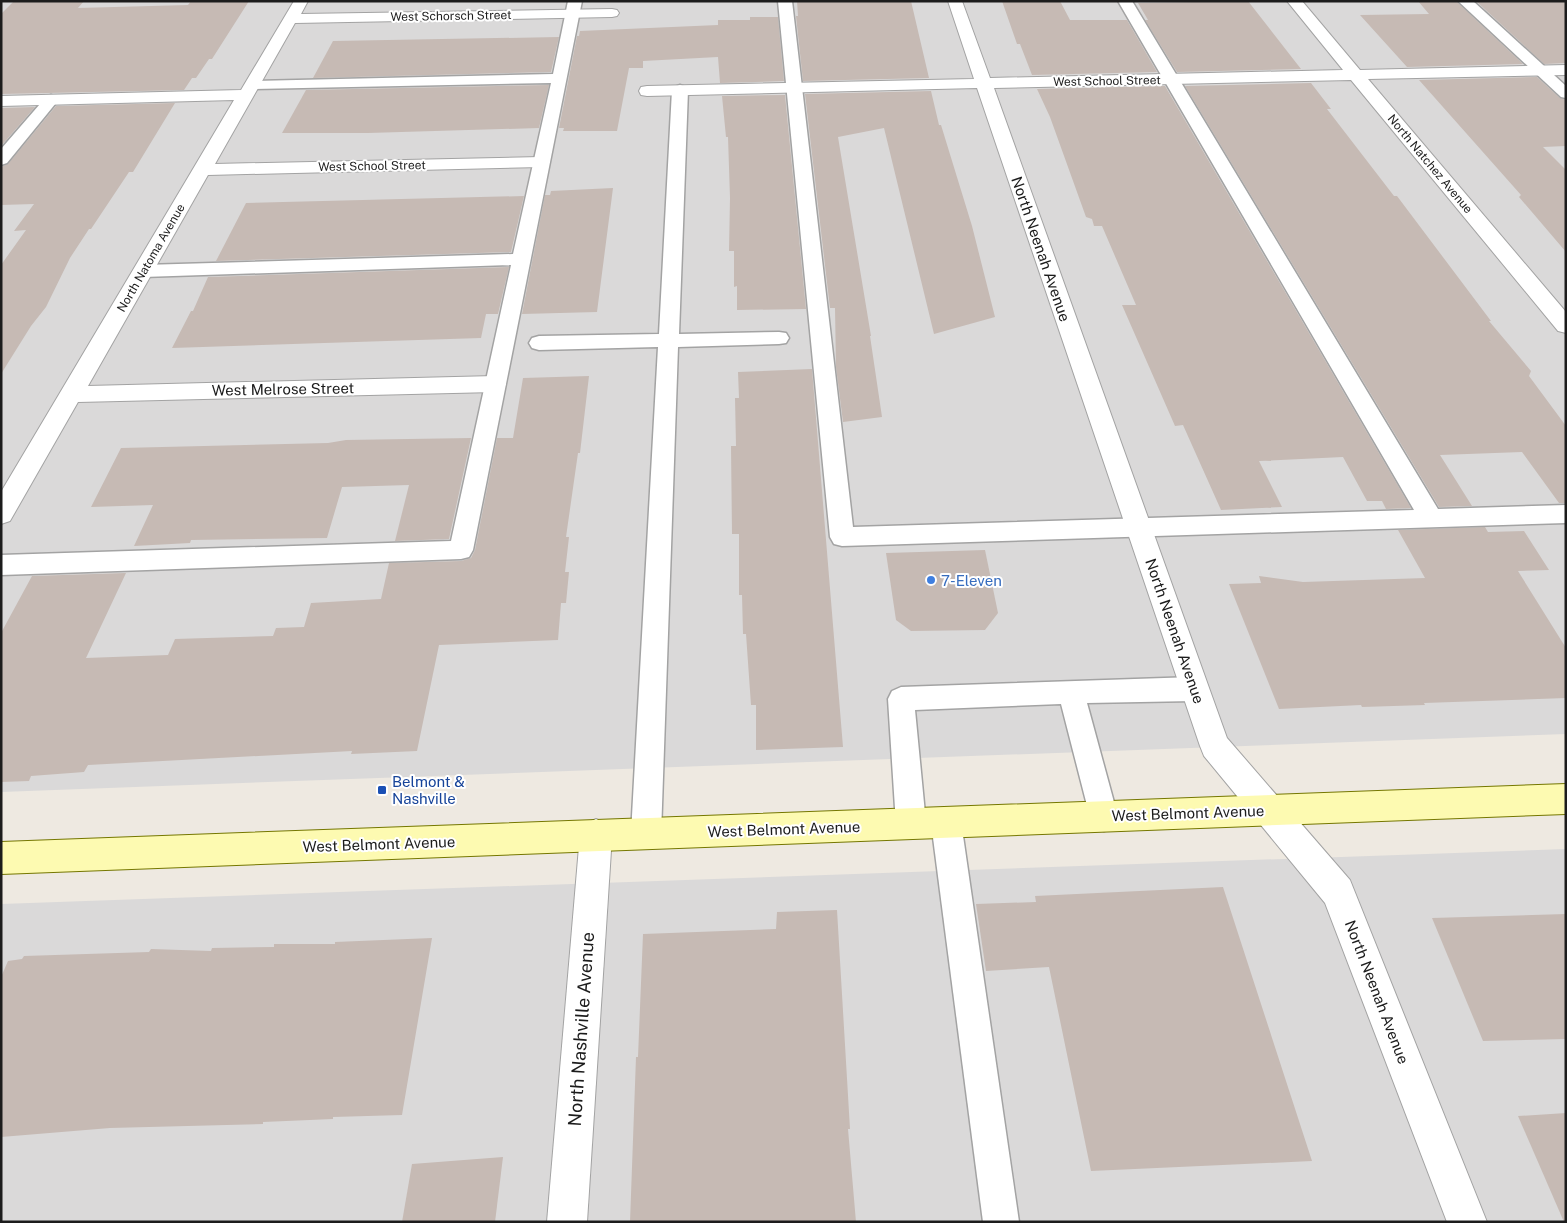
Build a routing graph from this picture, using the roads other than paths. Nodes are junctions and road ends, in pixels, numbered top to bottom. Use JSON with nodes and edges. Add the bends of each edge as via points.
{"nodes":[{"id":1,"x":301,"y":1,"type":"edge"},
{"id":2,"x":785,"y":1,"type":"edge"},
{"id":3,"x":955,"y":1,"type":"edge"},
{"id":4,"x":1124,"y":1,"type":"edge"},
{"id":5,"x":1294,"y":1,"type":"edge"},
{"id":6,"x":1465,"y":1,"type":"edge"},
{"id":7,"x":573,"y":7,"type":"edge"},
{"id":8,"x":612,"y":13,"type":"dead end"},
{"id":9,"x":291,"y":19,"type":"junction"},
{"id":10,"x":1566,"y":70,"type":"edge"},
{"id":11,"x":1541,"y":71,"type":"junction"},
{"id":12,"x":1356,"y":75,"type":"junction"},
{"id":13,"x":559,"y":78,"type":"junction"},
{"id":14,"x":1170,"y":79,"type":"junction"},
{"id":15,"x":984,"y":83,"type":"junction"},
{"id":16,"x":794,"y":88,"type":"junction"},
{"id":17,"x":249,"y":90,"type":"junction"},
{"id":18,"x":680,"y":90,"type":"junction"},
{"id":19,"x":647,"y":91,"type":"dead end"},
{"id":20,"x":1566,"y":94,"type":"edge"},
{"id":21,"x":51,"y":100,"type":"junction"},
{"id":22,"x":1,"y":101,"type":"edge"},
{"id":23,"x":1,"y":160,"type":"edge"},
{"id":24,"x":541,"y":162,"type":"junction"},
{"id":25,"x":202,"y":170,"type":"junction"},
{"id":26,"x":521,"y":259,"type":"junction"},
{"id":27,"x":143,"y":271,"type":"junction"},
{"id":28,"x":1566,"y":326,"type":"edge"},
{"id":29,"x":779,"y":338,"type":"dead end"},
{"id":30,"x":668,"y":340,"type":"junction"},
{"id":31,"x":539,"y":343,"type":"dead end"},
{"id":32,"x":495,"y":384,"type":"junction"},
{"id":33,"x":71,"y":394,"type":"junction"},
{"id":34,"x":1,"y":514,"type":"edge"},
{"id":35,"x":1566,"y":514,"type":"edge"},
{"id":36,"x":1431,"y":518,"type":"junction"},
{"id":37,"x":1139,"y":528,"type":"junction"},
{"id":38,"x":1,"y":565,"type":"edge"},
{"id":39,"x":1194,"y":689,"type":"junction"},
{"id":40,"x":1071,"y":692,"type":"junction"},
{"id":41,"x":1566,"y":799,"type":"edge"},
{"id":42,"x":1268,"y":810,"type":"junction"},
{"id":43,"x":1104,"y":817,"type":"junction"},
{"id":44,"x":946,"y":822,"type":"junction"},
{"id":45,"x":911,"y":824,"type":"junction"},
{"id":46,"x":646,"y":834,"type":"junction"},
{"id":47,"x":596,"y":835,"type":"junction"},
{"id":48,"x":1,"y":858,"type":"edge"},
{"id":49,"x":567,"y":1222,"type":"edge"},
{"id":50,"x":1001,"y":1222,"type":"edge"},
{"id":51,"x":1467,"y":1222,"type":"edge"}],
"edges":[{"from":1,"to":9,"type":"street","name":"North Natoma Avenue"},
{"from":2,"to":16,"type":"lane"},
{"from":3,"to":15,"type":"street","name":"North Neenah Avenue"},
{"from":4,"to":14,"type":"lane"},
{"from":5,"to":12,"type":"street","name":"North Natchez Avenue"},
{"from":6,"to":11,"type":"lane"},
{"from":7,"to":8,"type":"street","name":"West Schorsch Street"},
{"from":7,"to":9,"type":"street","name":"West Schorsch Street"},
{"from":7,"to":13,"type":"lane"},
{"from":9,"to":17,"type":"street","name":"North Natoma Avenue"},
{"from":10,"to":11,"type":"street","name":"West School Street"},
{"from":11,"to":12,"type":"street","name":"West School Street"},
{"from":11,"to":20,"type":"lane"},
{"from":12,"to":14,"type":"street","name":"West School Street"},
{"from":12,"to":28,"type":"street","name":"North Natchez Avenue"},
{"from":13,"to":17,"type":"lane"},
{"from":13,"to":24,"type":"lane"},
{"from":14,"to":15,"type":"street","name":"West School Street"},
{"from":14,"to":36,"type":"lane"},
{"from":15,"to":16,"type":"street","name":"West School Street"},
{"from":15,"to":37,"type":"street","name":"North Neenah Avenue"},
{"from":16,"to":18,"type":"street","name":"West School Street"},
{"from":16,"to":37,"type":"lane","via":[[842,537]]},
{"from":17,"to":21,"type":"street"},
{"from":17,"to":25,"type":"street","name":"North Natoma Avenue"},
{"from":18,"to":19,"type":"street","name":"West School Street"},
{"from":18,"to":30,"type":"lane"},
{"from":21,"to":22,"type":"street"},
{"from":21,"to":23,"type":"lane"},
{"from":24,"to":25,"type":"street","name":"West School Street"},
{"from":24,"to":26,"type":"lane"},
{"from":25,"to":27,"type":"street","name":"North Natoma Avenue"},
{"from":26,"to":27,"type":"lane"},
{"from":26,"to":32,"type":"lane"},
{"from":27,"to":33,"type":"street","name":"North Natoma Avenue"},
{"from":29,"to":30,"type":"lane"},
{"from":30,"to":31,"type":"lane"},
{"from":30,"to":46,"type":"lane"},
{"from":32,"to":33,"type":"street","name":"West Melrose Street"},
{"from":32,"to":38,"type":"lane","via":[[461,550]]},
{"from":33,"to":34,"type":"street","name":"North Natoma Avenue"},
{"from":35,"to":36,"type":"lane"},
{"from":36,"to":37,"type":"lane"},
{"from":37,"to":39,"type":"street","name":"North Neenah Avenue"},
{"from":39,"to":40,"type":"lane"},
{"from":39,"to":42,"type":"street","name":"North Neenah Avenue","via":[[1215,746]]},
{"from":40,"to":43,"type":"lane"},
{"from":40,"to":45,"type":"lane","via":[[901,699]]},
{"from":41,"to":42,"type":"main road","name":"West Belmont Avenue"},
{"from":42,"to":43,"type":"main road","name":"West Belmont Avenue"},
{"from":42,"to":51,"type":"street","name":"North Neenah Avenue","via":[[1338,892]]},
{"from":43,"to":44,"type":"main road","name":"West Belmont Avenue"},
{"from":44,"to":45,"type":"main road","name":"West Belmont Avenue"},
{"from":44,"to":50,"type":"lane"},
{"from":45,"to":46,"type":"main road","name":"West Belmont Avenue"},
{"from":46,"to":47,"type":"main road","name":"West Belmont Avenue"},
{"from":47,"to":48,"type":"main road","name":"West Belmont Avenue"},
{"from":47,"to":49,"type":"street","name":"North Nashville Avenue"}]}
